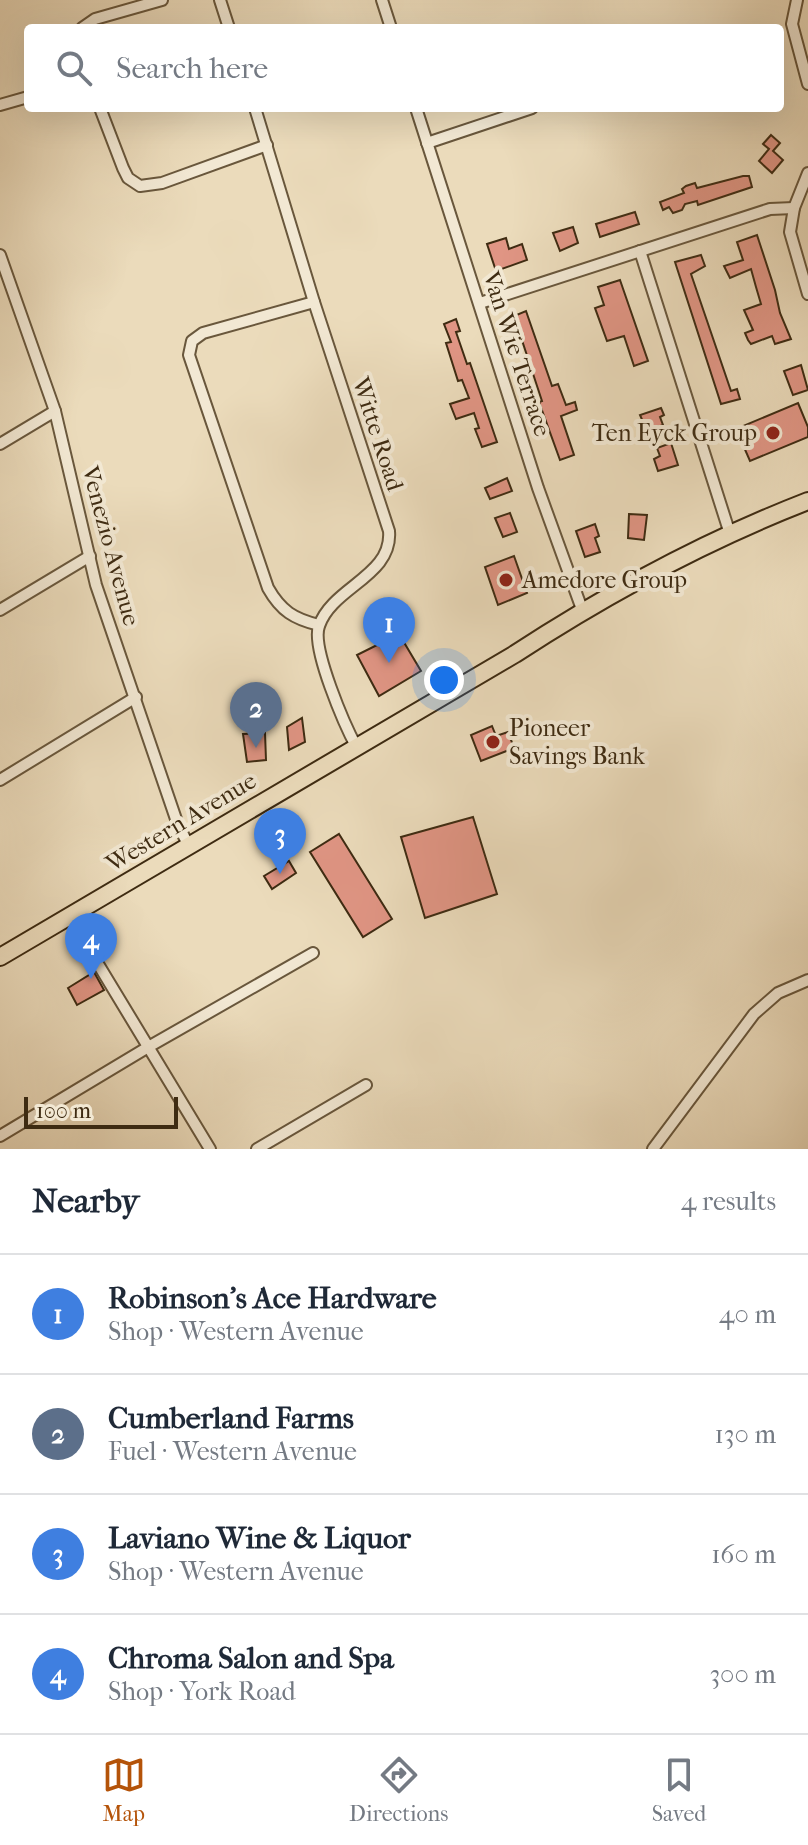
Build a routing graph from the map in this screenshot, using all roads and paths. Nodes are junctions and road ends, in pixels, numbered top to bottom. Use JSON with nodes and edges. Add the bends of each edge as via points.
{"nodes":[{"id":1,"x":162,"y":0,"type":"edge"},
{"id":2,"x":220,"y":0,"type":"edge"},
{"id":3,"x":382,"y":0,"type":"edge"},
{"id":4,"x":797,"y":0,"type":"edge"},
{"id":5,"x":88,"y":24,"type":"edge"},
{"id":6,"x":228,"y":24,"type":"edge"},
{"id":7,"x":390,"y":24,"type":"edge"},
{"id":8,"x":792,"y":24,"type":"junction"},
{"id":9,"x":784,"y":27,"type":"edge"},
{"id":10,"x":808,"y":84,"type":"edge"},
{"id":11,"x":24,"y":98,"type":"edge"},
{"id":12,"x":0,"y":105,"type":"edge"},
{"id":13,"x":102,"y":112,"type":"edge"},
{"id":14,"x":256,"y":112,"type":"edge"},
{"id":15,"x":417,"y":112,"type":"edge"},
{"id":16,"x":520,"y":112,"type":"edge"},
{"id":17,"x":427,"y":143,"type":"junction"},
{"id":18,"x":267,"y":145,"type":"junction"},
{"id":19,"x":808,"y":173,"type":"edge"},
{"id":20,"x":794,"y":208,"type":"junction"},
{"id":21,"x":640,"y":251,"type":"junction"},
{"id":22,"x":0,"y":255,"type":"edge"},
{"id":23,"x":2,"y":272,"type":"edge"},
{"id":24,"x":808,"y":294,"type":"edge"},
{"id":25,"x":314,"y":302,"type":"junction"},
{"id":26,"x":480,"y":303,"type":"junction"},
{"id":27,"x":55,"y":411,"type":"junction"},
{"id":28,"x":0,"y":444,"type":"edge"},
{"id":29,"x":808,"y":501,"type":"edge"},
{"id":30,"x":730,"y":534,"type":"junction"},
{"id":31,"x":90,"y":556,"type":"junction"},
{"id":32,"x":0,"y":610,"type":"edge"},
{"id":33,"x":583,"y":612,"type":"junction"},
{"id":34,"x":319,"y":625,"type":"junction"},
{"id":35,"x":136,"y":697,"type":"junction"},
{"id":36,"x":357,"y":748,"type":"junction"},
{"id":37,"x":0,"y":780,"type":"edge"},
{"id":38,"x":189,"y":846,"type":"junction"},
{"id":39,"x":69,"y":916,"type":"junction"},
{"id":40,"x":313,"y":953,"type":"dead end"},
{"id":41,"x":0,"y":957,"type":"edge"},
{"id":42,"x":808,"y":980,"type":"edge"},
{"id":43,"x":150,"y":1046,"type":"junction"},
{"id":44,"x":366,"y":1085,"type":"dead end"},
{"id":45,"x":0,"y":1136,"type":"edge"},
{"id":46,"x":210,"y":1149,"type":"edge"},
{"id":47,"x":257,"y":1149,"type":"edge"},
{"id":48,"x":653,"y":1149,"type":"edge"}],
"edges":[{"from":1,"to":5,"type":"street"},
{"from":2,"to":6,"type":"street"},
{"from":3,"to":7,"type":"street"},
{"from":4,"to":8,"type":"street"},
{"from":8,"to":9,"type":"street"},
{"from":8,"to":10,"type":"street"},
{"from":11,"to":12,"type":"street"},
{"from":13,"to":18,"type":"street","via":[[128,178],[140,186]]},
{"from":14,"to":18,"type":"street","name":"Witte Road"},
{"from":15,"to":17,"type":"street","name":"Van Wie Terrace"},
{"from":16,"to":17,"type":"street"},
{"from":17,"to":26,"type":"street","name":"Van Wie Terrace"},
{"from":18,"to":25,"type":"street","name":"Witte Road"},
{"from":19,"to":20,"type":"street"},
{"from":20,"to":21,"type":"street","via":[[770,209]]},
{"from":20,"to":24,"type":"street","via":[[790,232]]},
{"from":21,"to":26,"type":"street"},
{"from":21,"to":30,"type":"street"},
{"from":22,"to":23,"type":"street","name":"Venezio Avenue"},
{"from":23,"to":27,"type":"street","name":"Venezio Avenue"},
{"from":25,"to":34,"type":"street","name":"Witte Road","via":[[390,542],[376,567]]},
{"from":25,"to":34,"type":"street","via":[[203,333],[192,341],[189,355],[268,588],[287,614]]},
{"from":26,"to":33,"type":"street","name":"Van Wie Terrace"},
{"from":27,"to":28,"type":"street"},
{"from":27,"to":31,"type":"street","name":"Venezio Avenue"},
{"from":29,"to":30,"type":"main road","name":"Western Avenue"},
{"from":30,"to":33,"type":"main road","name":"Western Avenue"},
{"from":31,"to":32,"type":"street"},
{"from":31,"to":35,"type":"street","name":"Venezio Avenue"},
{"from":33,"to":36,"type":"main road","name":"Western Avenue"},
{"from":34,"to":36,"type":"street","via":[[319,649]]},
{"from":35,"to":37,"type":"street"},
{"from":35,"to":38,"type":"street","name":"Venezio Avenue"},
{"from":36,"to":38,"type":"main road","name":"Western Avenue"},
{"from":38,"to":39,"type":"main road","name":"Western Avenue"},
{"from":39,"to":41,"type":"main road","name":"Western Avenue"},
{"from":39,"to":43,"type":"street"},
{"from":40,"to":43,"type":"street"},
{"from":42,"to":48,"type":"street","via":[[778,993],[754,1014]]},
{"from":43,"to":45,"type":"street"},
{"from":43,"to":46,"type":"street"},
{"from":44,"to":47,"type":"street"}]}
